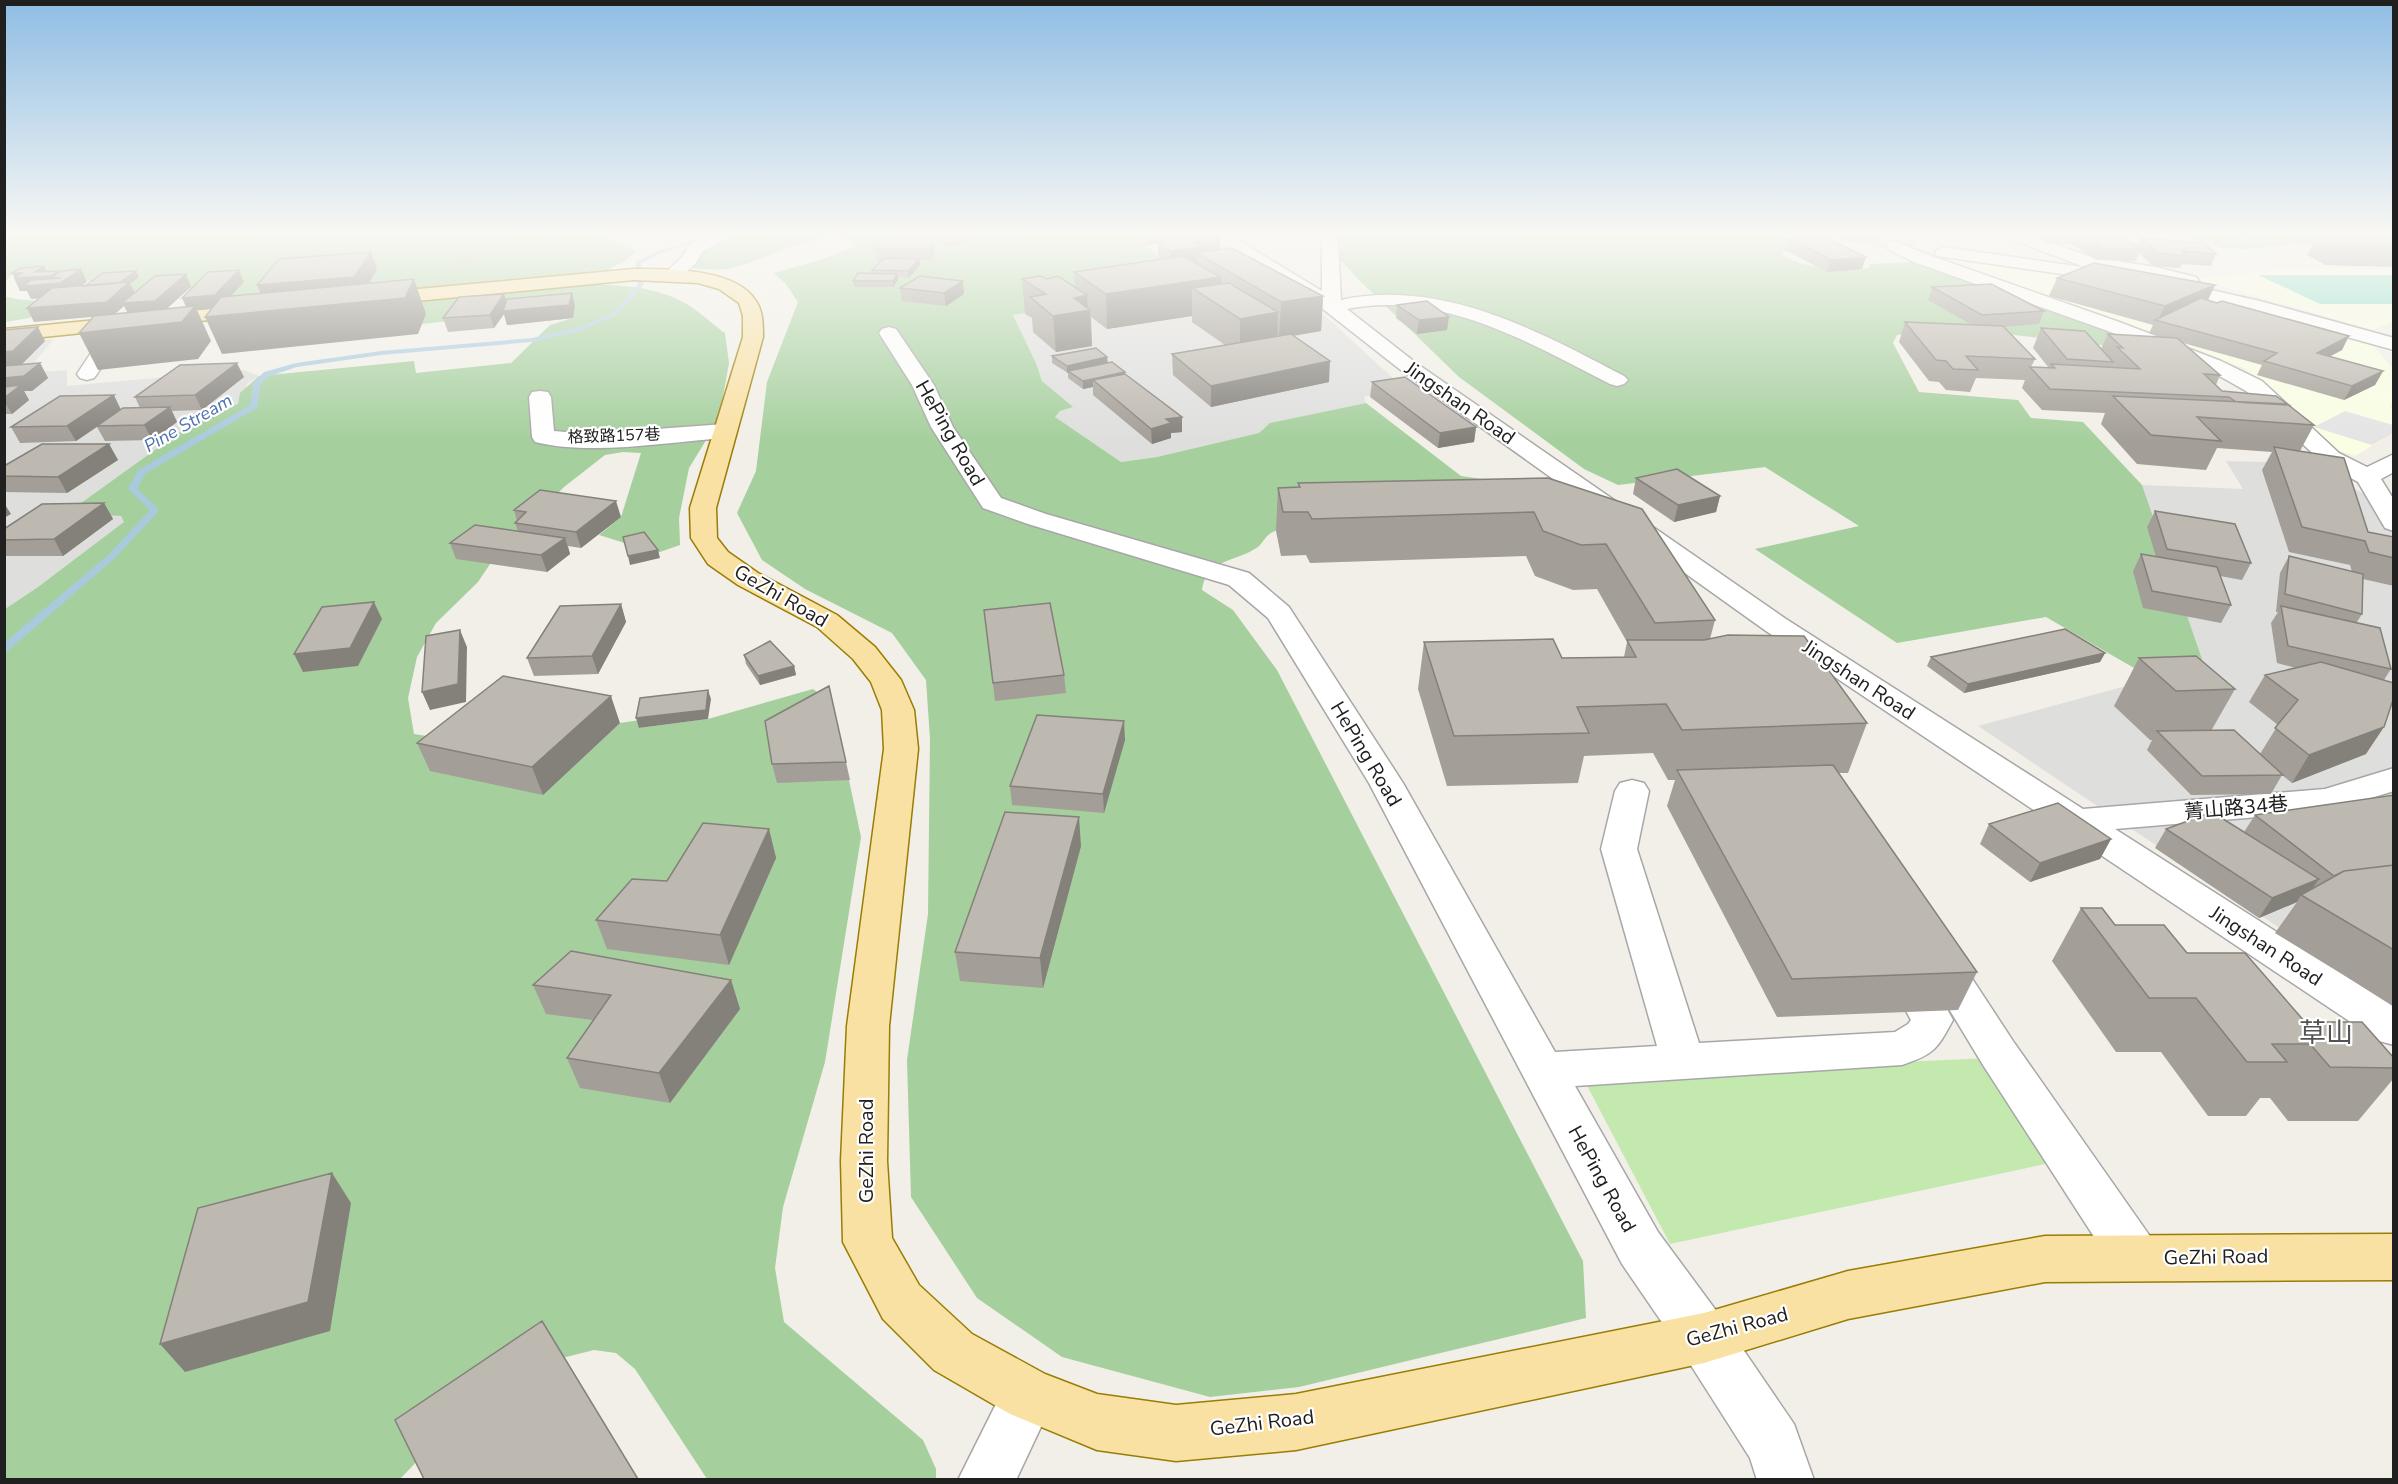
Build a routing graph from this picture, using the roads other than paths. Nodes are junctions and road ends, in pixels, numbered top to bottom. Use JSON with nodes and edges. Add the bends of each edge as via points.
{"nodes":[{"id":1,"x":748,"y":303,"type":"edge"},
{"id":2,"x":1326,"y":303,"type":"edge"},
{"id":3,"x":1332,"y":303,"type":"edge"},
{"id":4,"x":1343,"y":303,"type":"edge"},
{"id":5,"x":1416,"y":303,"type":"edge"},
{"id":6,"x":2048,"y":303,"type":"edge"},
{"id":7,"x":2250,"y":303,"type":"edge"},
{"id":8,"x":2253,"y":304,"type":"joint"},
{"id":9,"x":1332,"y":307,"type":"junction"},
{"id":10,"x":287,"y":308,"type":"edge"},
{"id":11,"x":120,"y":324,"type":"junction"},
{"id":12,"x":889,"y":333,"type":"dead end"},
{"id":13,"x":4,"y":335,"type":"edge"},
{"id":14,"x":2388,"y":339,"type":"edge"},
{"id":15,"x":2394,"y":354,"type":"edge"},
{"id":16,"x":87,"y":374,"type":"edge"},
{"id":17,"x":1617,"y":380,"type":"dead end"},
{"id":18,"x":540,"y":397,"type":"dead end"},
{"id":19,"x":725,"y":431,"type":"junction"},
{"id":20,"x":2394,"y":460,"type":"edge"},
{"id":21,"x":2368,"y":477,"type":"junction"},
{"id":22,"x":2394,"y":523,"type":"edge"},
{"id":23,"x":2394,"y":779,"type":"edge"},
{"id":24,"x":1632,"y":790,"type":"dead end"},
{"id":25,"x":2076,"y":821,"type":"junction"},
{"id":26,"x":1918,"y":926,"type":"edge"},
{"id":27,"x":1927,"y":1011,"type":"edge"},
{"id":28,"x":2394,"y":1029,"type":"edge"},
{"id":29,"x":1683,"y":1062,"type":"junction"},
{"id":30,"x":1542,"y":1070,"type":"junction"},
{"id":31,"x":2394,"y":1257,"type":"edge"},
{"id":32,"x":2136,"y":1258,"type":"junction"},
{"id":33,"x":1704,"y":1338,"type":"junction"},
{"id":34,"x":1029,"y":1395,"type":"junction"},
{"id":35,"x":986,"y":1479,"type":"edge"},
{"id":36,"x":1786,"y":1479,"type":"edge"}],
"edges":[{"from":1,"to":19,"type":"main road","name":"GeZhi Road","via":[[753,337]]},
{"from":2,"to":9,"type":"street","name":"Jingshan Road"},
{"from":3,"to":9,"type":"street"},
{"from":4,"to":9,"type":"street"},
{"from":5,"to":17,"type":"street","via":[[1449,308],[1526,335]]},
{"from":6,"to":21,"type":"street","via":[[2214,365],[2254,386],[2331,458]]},
{"from":7,"to":8,"type":"street"},
{"from":8,"to":14,"type":"street"},
{"from":9,"to":25,"type":"street","name":"Jingshan Road","via":[[1409,367],[1776,625]]},
{"from":10,"to":11,"type":"main road"},
{"from":11,"to":13,"type":"main road"},
{"from":11,"to":16,"type":"street"},
{"from":12,"to":30,"type":"street","name":"HePing Road","via":[[923,385],[942,427],[992,503],[1239,579],[1279,613],[1386,783]]},
{"from":14,"to":15,"type":"street"},
{"from":18,"to":19,"type":"street","name":"格致路157巷","via":[[543,437],[588,441]]},
{"from":19,"to":34,"type":"main road","name":"GeZhi Road","via":[[704,508],[704,538],[726,564],[827,621],[864,653],[886,680],[898,710],[901,749],[868,1026],[864,1161],[868,1242],[908,1310],[953,1352]]},
{"from":20,"to":21,"type":"street"},
{"from":21,"to":22,"type":"street"},
{"from":23,"to":25,"type":"street","name":"菁山路34巷","via":[[2328,800]]},
{"from":24,"to":29,"type":"street","via":[[1620,849]]},
{"from":25,"to":28,"type":"street","name":"Jingshan Road"},
{"from":26,"to":32,"type":"street"},
{"from":27,"to":29,"type":"street","via":[[1932,1020],[1923,1036],[1902,1048]]},
{"from":29,"to":30,"type":"street"},
{"from":30,"to":33,"type":"street","name":"HePing Road","via":[[1640,1248]]},
{"from":31,"to":32,"type":"main road","name":"GeZhi Road"},
{"from":32,"to":33,"type":"main road","name":"GeZhi Road","via":[[2045,1259],[1848,1295]]},
{"from":33,"to":34,"type":"main road","name":"GeZhi Road","via":[[1296,1422],[1176,1433],[1097,1422]]},
{"from":33,"to":36,"type":"street","name":"HePing Road","via":[[1774,1444]]},
{"from":34,"to":35,"type":"street"}]}
